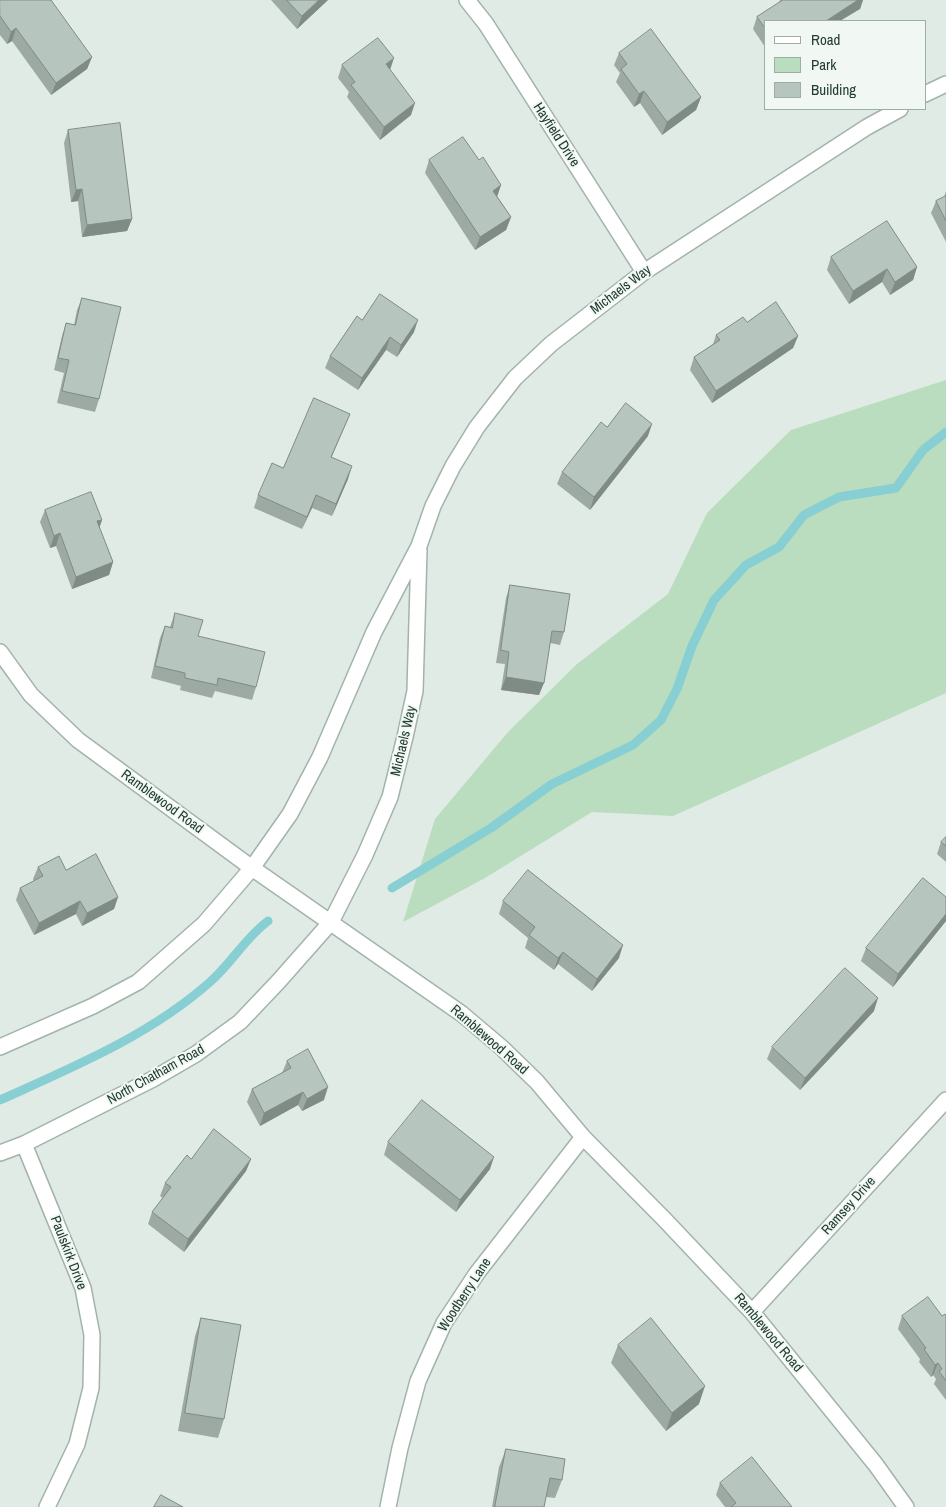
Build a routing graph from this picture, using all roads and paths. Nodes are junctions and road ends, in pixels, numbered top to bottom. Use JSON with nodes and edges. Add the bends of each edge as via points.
{"nodes":[{"id":1,"x":466,"y":0,"type":"edge"},
{"id":2,"x":946,"y":84,"type":"edge"},
{"id":3,"x":926,"y":94,"type":"edge"},
{"id":4,"x":898,"y":110,"type":"edge"},
{"id":5,"x":644,"y":272,"type":"junction"},
{"id":6,"x":420,"y":546,"type":"junction"},
{"id":7,"x":0,"y":652,"type":"edge"},
{"id":8,"x":252,"y":868,"type":"junction"},
{"id":9,"x":331,"y":922,"type":"junction"},
{"id":10,"x":0,"y":1047,"type":"edge"},
{"id":11,"x":946,"y":1100,"type":"edge"},
{"id":12,"x":583,"y":1138,"type":"junction"},
{"id":13,"x":24,"y":1144,"type":"junction"},
{"id":14,"x":0,"y":1153,"type":"edge"},
{"id":15,"x":752,"y":1312,"type":"junction"},
{"id":16,"x":47,"y":1507,"type":"edge"},
{"id":17,"x":388,"y":1507,"type":"edge"},
{"id":18,"x":906,"y":1507,"type":"edge"}],
"edges":[{"from":1,"to":5,"type":"street","name":"Hayfield Drive","via":[[486,24]]},
{"from":2,"to":3,"type":"street"},
{"from":4,"to":5,"type":"street","name":"Michaels Way"},
{"from":5,"to":6,"type":"street","name":"Michaels Way","via":[[551,344],[515,378],[477,426],[453,466],[433,506]]},
{"from":6,"to":8,"type":"street","name":"Michaels Way","via":[[374,632],[320,757],[290,814]]},
{"from":6,"to":9,"type":"street","name":"Michaels Way","via":[[415,691],[406,738],[390,797],[366,855]]},
{"from":7,"to":8,"type":"street","name":"Ramblewood Road","via":[[31,695],[78,740]]},
{"from":8,"to":9,"type":"street","name":"Ramblewood Road"},
{"from":8,"to":10,"type":"street","via":[[204,924],[138,982],[93,1006]]},
{"from":9,"to":12,"type":"street","name":"Ramblewood Road","via":[[462,1014],[501,1046],[537,1082]]},
{"from":9,"to":13,"type":"street","name":"North Chatham Road","via":[[240,1022],[196,1054]]},
{"from":11,"to":15,"type":"street","name":"Ramsey Drive"},
{"from":12,"to":15,"type":"street","name":"Ramblewood Road"},
{"from":12,"to":17,"type":"street","name":"Woodberry Lane","via":[[477,1273],[444,1323],[418,1381]]},
{"from":13,"to":14,"type":"street","name":"North Chatham Road"},
{"from":13,"to":16,"type":"street","name":"Paulskirk Drive","via":[[83,1288],[92,1335],[91,1388],[77,1444]]},
{"from":15,"to":18,"type":"street","name":"Ramblewood Road","via":[[876,1464]]}]}
